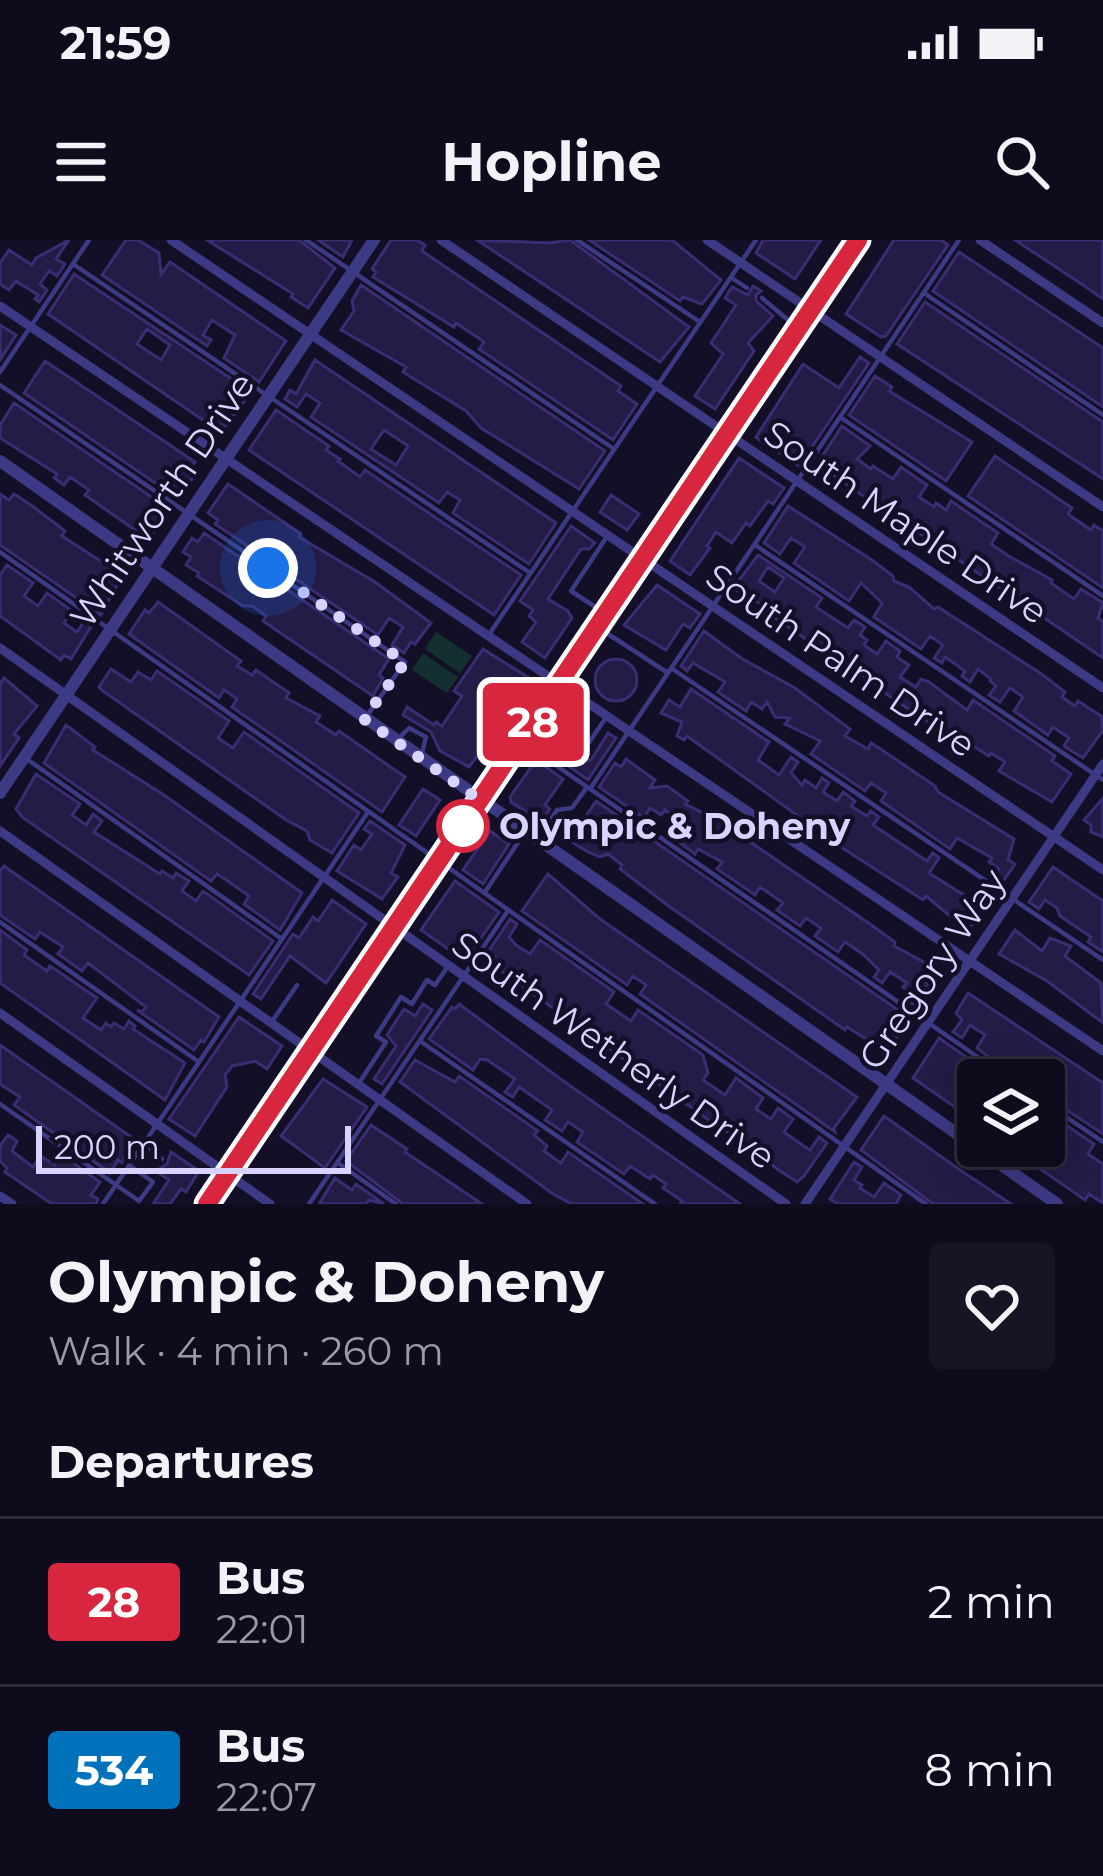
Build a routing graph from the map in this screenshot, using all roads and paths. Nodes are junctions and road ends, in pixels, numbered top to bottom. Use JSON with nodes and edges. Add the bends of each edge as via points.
{"nodes":[{"id":1,"x":89,"y":240,"type":"edge"},
{"id":2,"x":171,"y":240,"type":"edge"},
{"id":3,"x":306,"y":240,"type":"edge"},
{"id":4,"x":374,"y":240,"type":"edge"},
{"id":5,"x":441,"y":240,"type":"edge"},
{"id":6,"x":577,"y":240,"type":"edge"},
{"id":7,"x":707,"y":240,"type":"edge"},
{"id":8,"x":756,"y":240,"type":"edge"},
{"id":9,"x":858,"y":240,"type":"edge"},
{"id":10,"x":959,"y":240,"type":"edge"},
{"id":11,"x":980,"y":240,"type":"edge"},
{"id":12,"x":74,"y":263,"type":"junction"},
{"id":13,"x":741,"y":263,"type":"junction"},
{"id":14,"x":352,"y":271,"type":"junction"},
{"id":15,"x":730,"y":278,"type":"junction"},
{"id":16,"x":747,"y":288,"type":"dead end"},
{"id":17,"x":784,"y":291,"type":"junction"},
{"id":18,"x":923,"y":293,"type":"junction"},
{"id":19,"x":762,"y":298,"type":"dead end"},
{"id":20,"x":0,"y":306,"type":"edge"},
{"id":21,"x":774,"y":306,"type":"junction"},
{"id":22,"x":812,"y":309,"type":"junction"},
{"id":23,"x":700,"y":322,"type":"junction"},
{"id":24,"x":1103,"y":323,"type":"edge"},
{"id":25,"x":31,"y":326,"type":"junction"},
{"id":26,"x":799,"y":328,"type":"junction"},
{"id":27,"x":311,"y":333,"type":"junction"},
{"id":28,"x":881,"y":356,"type":"junction"},
{"id":29,"x":0,"y":372,"type":"edge"},
{"id":30,"x":0,"y":385,"type":"edge"},
{"id":31,"x":657,"y":386,"type":"junction"},
{"id":32,"x":268,"y":396,"type":"junction"},
{"id":33,"x":1103,"y":415,"type":"edge"},
{"id":34,"x":840,"y":417,"type":"junction"},
{"id":35,"x":727,"y":434,"type":"junction"},
{"id":36,"x":614,"y":449,"type":"junction"},
{"id":37,"x":226,"y":458,"type":"junction"},
{"id":38,"x":0,"y":461,"type":"edge"},
{"id":39,"x":797,"y":481,"type":"junction"},
{"id":40,"x":1103,"y":506,"type":"edge"},
{"id":41,"x":572,"y":511,"type":"junction"},
{"id":42,"x":189,"y":513,"type":"junction"},
{"id":43,"x":608,"y":535,"type":"junction"},
{"id":44,"x":754,"y":545,"type":"junction"},
{"id":45,"x":0,"y":552,"type":"edge"},
{"id":46,"x":643,"y":558,"type":"junction"},
{"id":47,"x":151,"y":569,"type":"junction"},
{"id":48,"x":530,"y":573,"type":"junction"},
{"id":49,"x":1103,"y":596,"type":"edge"},
{"id":50,"x":713,"y":606,"type":"junction"},
{"id":51,"x":601,"y":620,"type":"junction"},
{"id":52,"x":110,"y":630,"type":"junction"},
{"id":53,"x":488,"y":635,"type":"junction"},
{"id":54,"x":0,"y":648,"type":"edge"},
{"id":55,"x":669,"y":670,"type":"junction"},
{"id":56,"x":559,"y":683,"type":"junction"},
{"id":57,"x":1103,"y":688,"type":"edge"},
{"id":58,"x":67,"y":695,"type":"junction"},
{"id":59,"x":540,"y":711,"type":"junction"},
{"id":60,"x":607,"y":716,"type":"junction"},
{"id":61,"x":364,"y":719,"type":"junction"},
{"id":62,"x":629,"y":730,"type":"junction"},
{"id":63,"x":520,"y":740,"type":"junction"},
{"id":64,"x":25,"y":757,"type":"junction"},
{"id":65,"x":1103,"y":764,"type":"edge"},
{"id":66,"x":1099,"y":778,"type":"edge"},
{"id":67,"x":588,"y":788,"type":"junction"},
{"id":68,"x":0,"y":793,"type":"edge"},
{"id":69,"x":480,"y":800,"type":"junction"},
{"id":70,"x":368,"y":812,"type":"junction"},
{"id":71,"x":0,"y":831,"type":"edge"},
{"id":72,"x":531,"y":836,"type":"junction"},
{"id":73,"x":1054,"y":837,"type":"junction"},
{"id":74,"x":438,"y":861,"type":"junction"},
{"id":75,"x":1103,"y":870,"type":"edge"},
{"id":76,"x":324,"y":878,"type":"junction"},
{"id":77,"x":483,"y":894,"type":"junction"},
{"id":78,"x":1012,"y":899,"type":"junction"},
{"id":79,"x":507,"y":912,"type":"junction"},
{"id":80,"x":0,"y":922,"type":"edge"},
{"id":81,"x":394,"y":927,"type":"junction"},
{"id":82,"x":282,"y":939,"type":"junction"},
{"id":83,"x":1103,"y":960,"type":"edge"},
{"id":84,"x":970,"y":961,"type":"junction"},
{"id":85,"x":448,"y":966,"type":"junction"},
{"id":86,"x":464,"y":978,"type":"junction"},
{"id":87,"x":297,"y":985,"type":"dead end"},
{"id":88,"x":240,"y":1001,"type":"junction"},
{"id":89,"x":0,"y":1013,"type":"edge"},
{"id":90,"x":272,"y":1023,"type":"junction"},
{"id":91,"x":928,"y":1023,"type":"junction"},
{"id":92,"x":420,"y":1041,"type":"junction"},
{"id":93,"x":310,"y":1051,"type":"junction"},
{"id":94,"x":1103,"y":1051,"type":"edge"},
{"id":95,"x":980,"y":1059,"type":"edge"},
{"id":96,"x":199,"y":1062,"type":"junction"},
{"id":97,"x":358,"y":1085,"type":"junction"},
{"id":98,"x":885,"y":1087,"type":"junction"},
{"id":99,"x":380,"y":1101,"type":"junction"},
{"id":100,"x":0,"y":1104,"type":"edge"},
{"id":101,"x":1065,"y":1116,"type":"edge"},
{"id":102,"x":157,"y":1124,"type":"junction"},
{"id":103,"x":1103,"y":1142,"type":"edge"},
{"id":104,"x":142,"y":1145,"type":"junction"},
{"id":105,"x":843,"y":1148,"type":"junction"},
{"id":106,"x":162,"y":1159,"type":"dead end"},
{"id":107,"x":338,"y":1163,"type":"junction"},
{"id":108,"x":129,"y":1165,"type":"junction"},
{"id":109,"x":227,"y":1174,"type":"junction"},
{"id":110,"x":116,"y":1185,"type":"junction"},
{"id":111,"x":0,"y":1196,"type":"edge"},
{"id":112,"x":12,"y":1204,"type":"edge"},
{"id":113,"x":103,"y":1204,"type":"edge"},
{"id":114,"x":207,"y":1204,"type":"edge"},
{"id":115,"x":270,"y":1204,"type":"edge"},
{"id":116,"x":310,"y":1204,"type":"edge"},
{"id":117,"x":396,"y":1204,"type":"edge"},
{"id":118,"x":527,"y":1204,"type":"edge"},
{"id":119,"x":655,"y":1204,"type":"edge"},
{"id":120,"x":786,"y":1204,"type":"edge"},
{"id":121,"x":806,"y":1204,"type":"edge"},
{"id":122,"x":926,"y":1204,"type":"edge"},
{"id":123,"x":1057,"y":1204,"type":"edge"}],
"edges":[{"from":1,"to":12,"type":"lane"},
{"from":2,"to":27,"type":"street","name":"South Palm Drive"},
{"from":3,"to":14,"type":"lane"},
{"from":4,"to":14,"type":"street","name":"Whitworth Drive"},
{"from":5,"to":31,"type":"street","name":"South Maple Drive"},
{"from":6,"to":23,"type":"lane"},
{"from":7,"to":13,"type":"street"},
{"from":8,"to":13,"type":"lane"},
{"from":9,"to":22,"type":"main road"},
{"from":10,"to":18,"type":"lane"},
{"from":11,"to":24,"type":"street"},
{"from":12,"to":25,"type":"lane"},
{"from":12,"to":32,"type":"lane"},
{"from":13,"to":15,"type":"lane"},
{"from":13,"to":17,"type":"street"},
{"from":14,"to":27,"type":"street","name":"Whitworth Drive"},
{"from":14,"to":36,"type":"lane"},
{"from":15,"to":16,"type":"lane"},
{"from":15,"to":23,"type":"lane"},
{"from":17,"to":21,"type":"lane"},
{"from":17,"to":22,"type":"street"},
{"from":18,"to":28,"type":"lane"},
{"from":18,"to":33,"type":"lane"},
{"from":19,"to":21,"type":"lane"},
{"from":20,"to":25,"type":"street"},
{"from":21,"to":26,"type":"lane"},
{"from":22,"to":26,"type":"main road"},
{"from":22,"to":28,"type":"street"},
{"from":23,"to":31,"type":"lane"},
{"from":25,"to":29,"type":"lane"},
{"from":25,"to":37,"type":"street"},
{"from":26,"to":35,"type":"main road"},
{"from":27,"to":32,"type":"street","name":"Whitworth Drive"},
{"from":27,"to":41,"type":"street","name":"South Palm Drive"},
{"from":28,"to":34,"type":"lane"},
{"from":28,"to":40,"type":"street"},
{"from":30,"to":42,"type":"lane"},
{"from":31,"to":35,"type":"street","name":"South Maple Drive"},
{"from":31,"to":36,"type":"lane"},
{"from":32,"to":37,"type":"street","name":"Whitworth Drive"},
{"from":32,"to":48,"type":"lane"},
{"from":34,"to":39,"type":"lane"},
{"from":34,"to":49,"type":"lane"},
{"from":35,"to":39,"type":"street","name":"South Maple Drive"},
{"from":35,"to":46,"type":"main road"},
{"from":36,"to":41,"type":"lane"},
{"from":37,"to":42,"type":"street","name":"Whitworth Drive"},
{"from":37,"to":53,"type":"street"},
{"from":38,"to":47,"type":"street"},
{"from":39,"to":44,"type":"lane"},
{"from":39,"to":57,"type":"street","name":"South Maple Drive"},
{"from":41,"to":43,"type":"street","name":"South Palm Drive"},
{"from":41,"to":48,"type":"lane"},
{"from":42,"to":47,"type":"street","name":"Whitworth Drive"},
{"from":42,"to":61,"type":"lane","via":[[405,662]]},
{"from":43,"to":46,"type":"street","name":"South Palm Drive"},
{"from":43,"to":51,"type":"lane","via":[[571,591]]},
{"from":44,"to":50,"type":"lane"},
{"from":44,"to":66,"type":"lane"},
{"from":45,"to":52,"type":"lane"},
{"from":46,"to":50,"type":"street","name":"South Palm Drive"},
{"from":46,"to":51,"type":"main road"},
{"from":47,"to":52,"type":"street","name":"Whitworth Drive"},
{"from":47,"to":61,"type":"street"},
{"from":48,"to":53,"type":"lane"},
{"from":50,"to":55,"type":"lane"},
{"from":50,"to":73,"type":"street","name":"South Palm Drive"},
{"from":51,"to":55,"type":"lane"},
{"from":51,"to":56,"type":"main road"},
{"from":52,"to":58,"type":"street","name":"Whitworth Drive"},
{"from":52,"to":70,"type":"lane"},
{"from":53,"to":56,"type":"street"},
{"from":54,"to":58,"type":"street","name":"South Wetherly Drive"},
{"from":55,"to":62,"type":"lane"},
{"from":55,"to":78,"type":"lane"},
{"from":56,"to":59,"type":"main road"},
{"from":56,"to":60,"type":"street"},
{"from":58,"to":64,"type":"street","name":"Whitworth Drive"},
{"from":58,"to":76,"type":"street","name":"South Wetherly Drive"},
{"from":59,"to":60,"type":"lane","via":[[588,743]]},
{"from":59,"to":63,"type":"main road"},
{"from":60,"to":62,"type":"street"},
{"from":61,"to":69,"type":"street"},
{"from":62,"to":67,"type":"lane"},
{"from":62,"to":84,"type":"street"},
{"from":63,"to":67,"type":"lane"},
{"from":63,"to":69,"type":"main road"},
{"from":64,"to":68,"type":"street","name":"Whitworth Drive"},
{"from":64,"to":82,"type":"lane"},
{"from":65,"to":66,"type":"street","name":"Gregory Way"},
{"from":66,"to":73,"type":"street","name":"Gregory Way"},
{"from":67,"to":72,"type":"lane"},
{"from":67,"to":91,"type":"lane"},
{"from":69,"to":72,"type":"street"},
{"from":69,"to":74,"type":"main road"},
{"from":70,"to":74,"type":"lane"},
{"from":70,"to":76,"type":"lane"},
{"from":71,"to":88,"type":"street"},
{"from":72,"to":77,"type":"lane"},
{"from":72,"to":98,"type":"street"},
{"from":73,"to":75,"type":"street","name":"South Palm Drive"},
{"from":73,"to":78,"type":"street","name":"Gregory Way"},
{"from":74,"to":77,"type":"lane"},
{"from":74,"to":81,"type":"main road"},
{"from":76,"to":81,"type":"street","name":"South Wetherly Drive"},
{"from":76,"to":82,"type":"lane"},
{"from":77,"to":79,"type":"lane"},
{"from":78,"to":83,"type":"lane"},
{"from":78,"to":84,"type":"street","name":"Gregory Way"},
{"from":79,"to":86,"type":"lane"},
{"from":79,"to":105,"type":"lane"},
{"from":80,"to":96,"type":"lane"},
{"from":81,"to":85,"type":"street","name":"South Wetherly Drive"},
{"from":81,"to":93,"type":"main road"},
{"from":82,"to":88,"type":"lane"},
{"from":84,"to":91,"type":"street","name":"Gregory Way"},
{"from":84,"to":94,"type":"street"},
{"from":85,"to":86,"type":"street","name":"South Wetherly Drive"},
{"from":85,"to":97,"type":"lane","via":[[412,1004],[401,997],[376,1036],[386,1042]]},
{"from":86,"to":92,"type":"lane"},
{"from":86,"to":120,"type":"street","name":"South Wetherly Drive"},
{"from":87,"to":90,"type":"lane"},
{"from":88,"to":90,"type":"street"},
{"from":88,"to":96,"type":"lane"},
{"from":89,"to":102,"type":"street"},
{"from":90,"to":93,"type":"street"},
{"from":91,"to":95,"type":"lane"},
{"from":91,"to":98,"type":"street","name":"Gregory Way"},
{"from":92,"to":99,"type":"lane"},
{"from":92,"to":119,"type":"lane"},
{"from":93,"to":97,"type":"street"},
{"from":93,"to":109,"type":"main road"},
{"from":96,"to":102,"type":"lane"},
{"from":97,"to":99,"type":"street"},
{"from":98,"to":105,"type":"street","name":"Gregory Way"},
{"from":98,"to":123,"type":"street"},
{"from":99,"to":107,"type":"lane"},
{"from":99,"to":118,"type":"street"},
{"from":100,"to":110,"type":"lane"},
{"from":101,"to":103,"type":"lane"},
{"from":102,"to":104,"type":"lane"},
{"from":102,"to":109,"type":"street"},
{"from":104,"to":106,"type":"lane"},
{"from":104,"to":108,"type":"lane"},
{"from":105,"to":121,"type":"street","name":"Gregory Way"},
{"from":105,"to":122,"type":"lane"},
{"from":107,"to":116,"type":"lane"},
{"from":107,"to":117,"type":"lane"},
{"from":108,"to":110,"type":"lane"},
{"from":108,"to":110,"type":"lane","via":[[153,1182],[139,1201]]},
{"from":109,"to":114,"type":"main road"},
{"from":109,"to":115,"type":"street"},
{"from":110,"to":113,"type":"lane"},
{"from":111,"to":112,"type":"street"}]}
